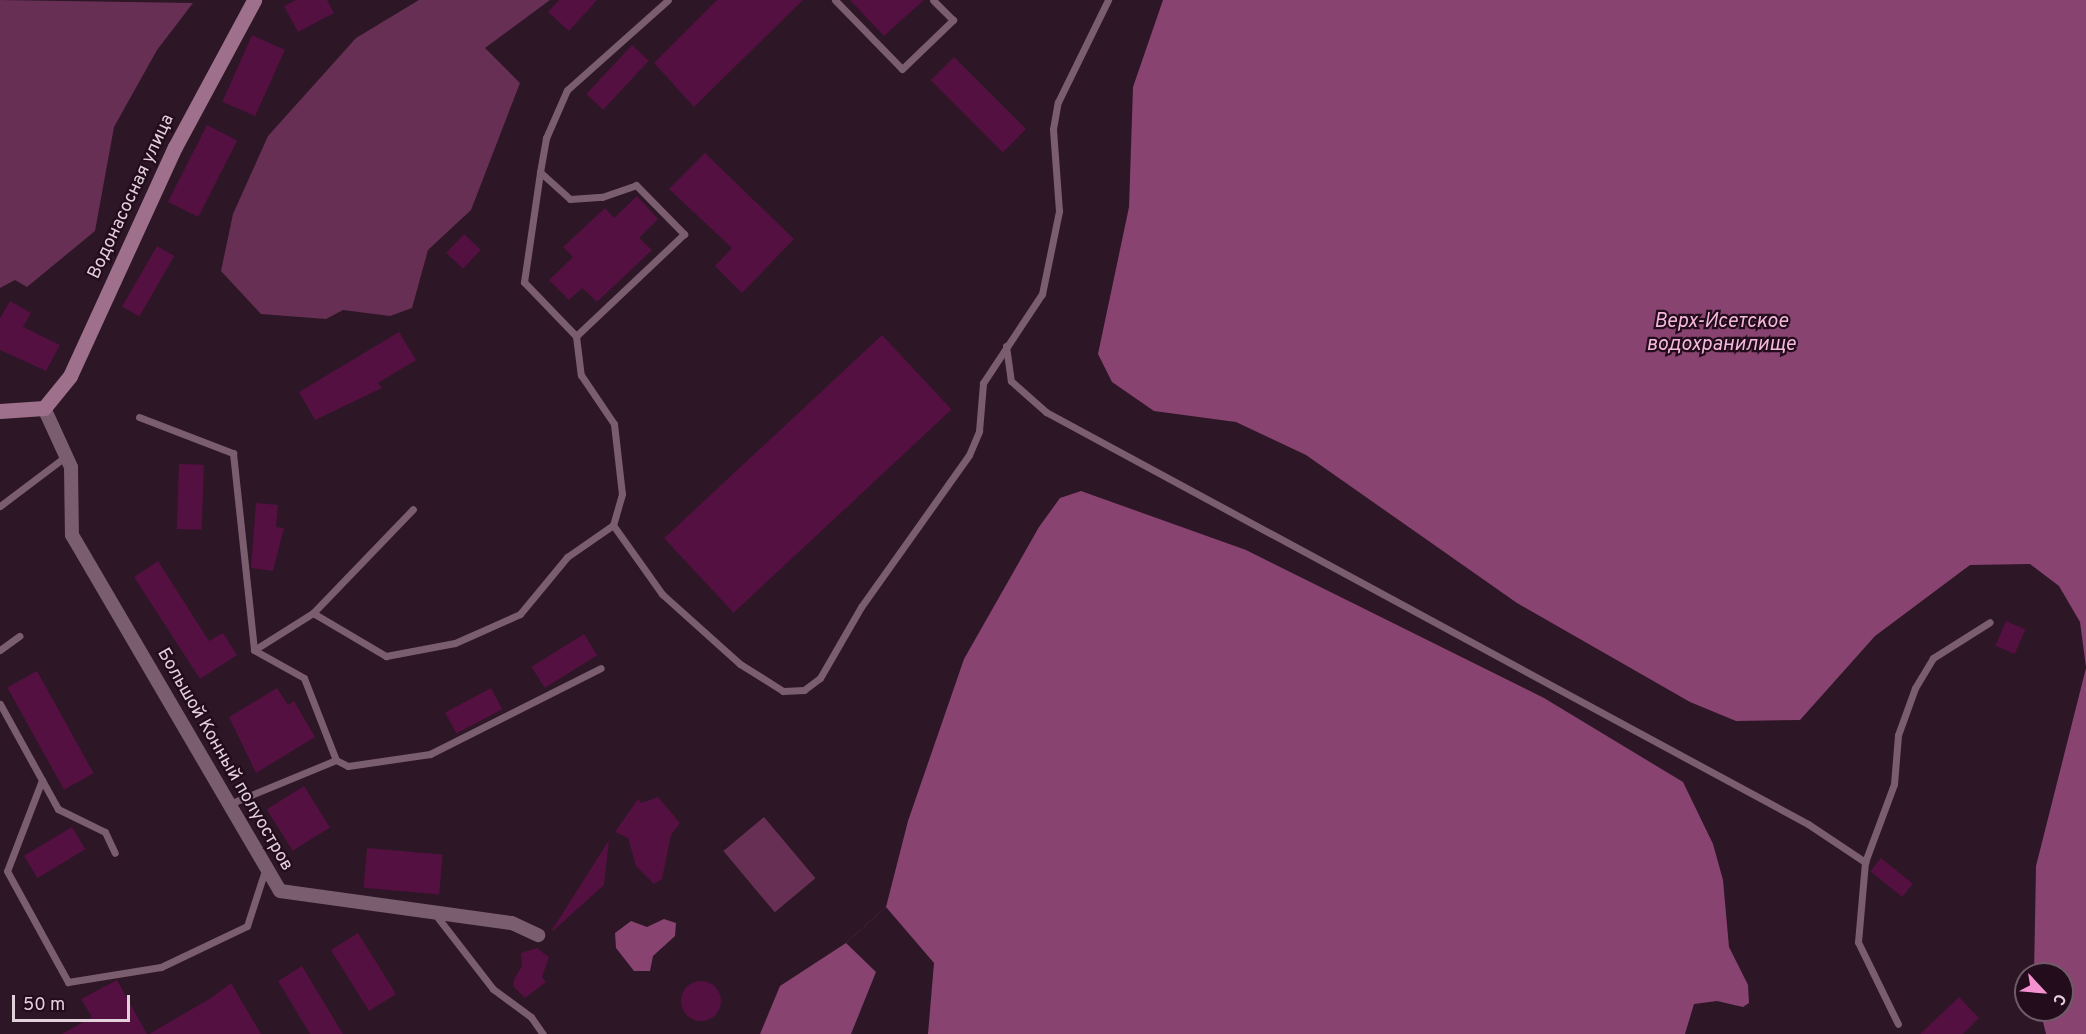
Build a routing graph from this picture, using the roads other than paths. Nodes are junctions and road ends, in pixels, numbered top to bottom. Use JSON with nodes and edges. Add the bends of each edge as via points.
{"nodes":[{"id":1,"x":254,"y":0,"type":"edge"},
{"id":2,"x":668,"y":0,"type":"edge"},
{"id":3,"x":835,"y":0,"type":"edge"},
{"id":4,"x":933,"y":0,"type":"edge"},
{"id":5,"x":1108,"y":0,"type":"edge"},
{"id":6,"x":540,"y":172,"type":"junction"},
{"id":7,"x":576,"y":336,"type":"junction"},
{"id":8,"x":1006,"y":346,"type":"junction"},
{"id":9,"x":44,"y":408,"type":"junction"},
{"id":10,"x":0,"y":411,"type":"edge"},
{"id":11,"x":139,"y":417,"type":"dead end"},
{"id":12,"x":66,"y":456,"type":"junction"},
{"id":13,"x":0,"y":506,"type":"edge"},
{"id":14,"x":413,"y":509,"type":"dead end"},
{"id":15,"x":613,"y":525,"type":"junction"},
{"id":16,"x":313,"y":613,"type":"junction"},
{"id":17,"x":1990,"y":622,"type":"dead end"},
{"id":18,"x":19,"y":636,"type":"dead end"},
{"id":19,"x":0,"y":650,"type":"edge"},
{"id":20,"x":254,"y":650,"type":"junction"},
{"id":21,"x":601,"y":668,"type":"dead end"},
{"id":22,"x":0,"y":704,"type":"edge"},
{"id":23,"x":336,"y":760,"type":"junction"},
{"id":24,"x":42,"y":780,"type":"junction"},
{"id":25,"x":229,"y":804,"type":"junction"},
{"id":26,"x":115,"y":853,"type":"dead end"},
{"id":27,"x":1865,"y":862,"type":"junction"},
{"id":28,"x":266,"y":867,"type":"junction"},
{"id":29,"x":433,"y":912,"type":"junction"},
{"id":30,"x":538,"y":935,"type":"dead end"},
{"id":31,"x":1898,"y":1024,"type":"dead end"},
{"id":32,"x":543,"y":1034,"type":"edge"}],
"edges":[{"from":1,"to":9,"type":"street","name":"Водонасосная улица","via":[[175,147],[70,376]]},
{"from":2,"to":6,"type":"lane","via":[[567,90],[546,138]]},
{"from":3,"to":4,"type":"lane","via":[[902,69],[953,20]]},
{"from":5,"to":8,"type":"lane","via":[[1058,102],[1053,129],[1059,211],[1042,294]]},
{"from":6,"to":7,"type":"lane","via":[[524,282]]},
{"from":6,"to":7,"type":"lane","via":[[570,199],[602,197],[636,186],[684,234]]},
{"from":7,"to":15,"type":"lane","via":[[581,375],[614,424],[622,494]]},
{"from":8,"to":15,"type":"lane","via":[[983,383],[979,431],[969,455],[861,606],[820,678],[804,690],[783,691],[740,664],[662,594]]},
{"from":8,"to":27,"type":"lane","via":[[1011,381],[1046,412],[1808,824]]},
{"from":9,"to":10,"type":"street"},
{"from":9,"to":12,"type":"street","name":"Большой Конный полуостров"},
{"from":11,"to":20,"type":"lane","via":[[233,453]]},
{"from":12,"to":13,"type":"lane"},
{"from":12,"to":25,"type":"street","name":"Большой Конный полуостров","via":[[72,535]]},
{"from":14,"to":16,"type":"lane"},
{"from":15,"to":16,"type":"lane","via":[[567,557],[520,614],[455,643],[386,656]]},
{"from":16,"to":20,"type":"lane"},
{"from":17,"to":27,"type":"lane","via":[[1933,658],[1915,688],[1898,735],[1894,784]]},
{"from":18,"to":19,"type":"lane"},
{"from":20,"to":23,"type":"lane","via":[[304,678]]},
{"from":21,"to":23,"type":"lane","via":[[430,754],[348,766]]},
{"from":22,"to":24,"type":"lane"},
{"from":23,"to":25,"type":"lane"},
{"from":24,"to":26,"type":"lane","via":[[58,809],[105,832]]},
{"from":24,"to":28,"type":"lane","via":[[7,871],[68,982],[160,967],[247,927]]},
{"from":25,"to":28,"type":"street","name":"Большой Конный полуостров"},
{"from":27,"to":31,"type":"lane","via":[[1858,942]]},
{"from":28,"to":29,"type":"street","name":"Большой Конный полуостров","via":[[280,891]]},
{"from":29,"to":30,"type":"street","name":"Большой Конный полуостров","via":[[512,923]]},
{"from":29,"to":32,"type":"lane","via":[[493,989],[531,1017]]}]}
